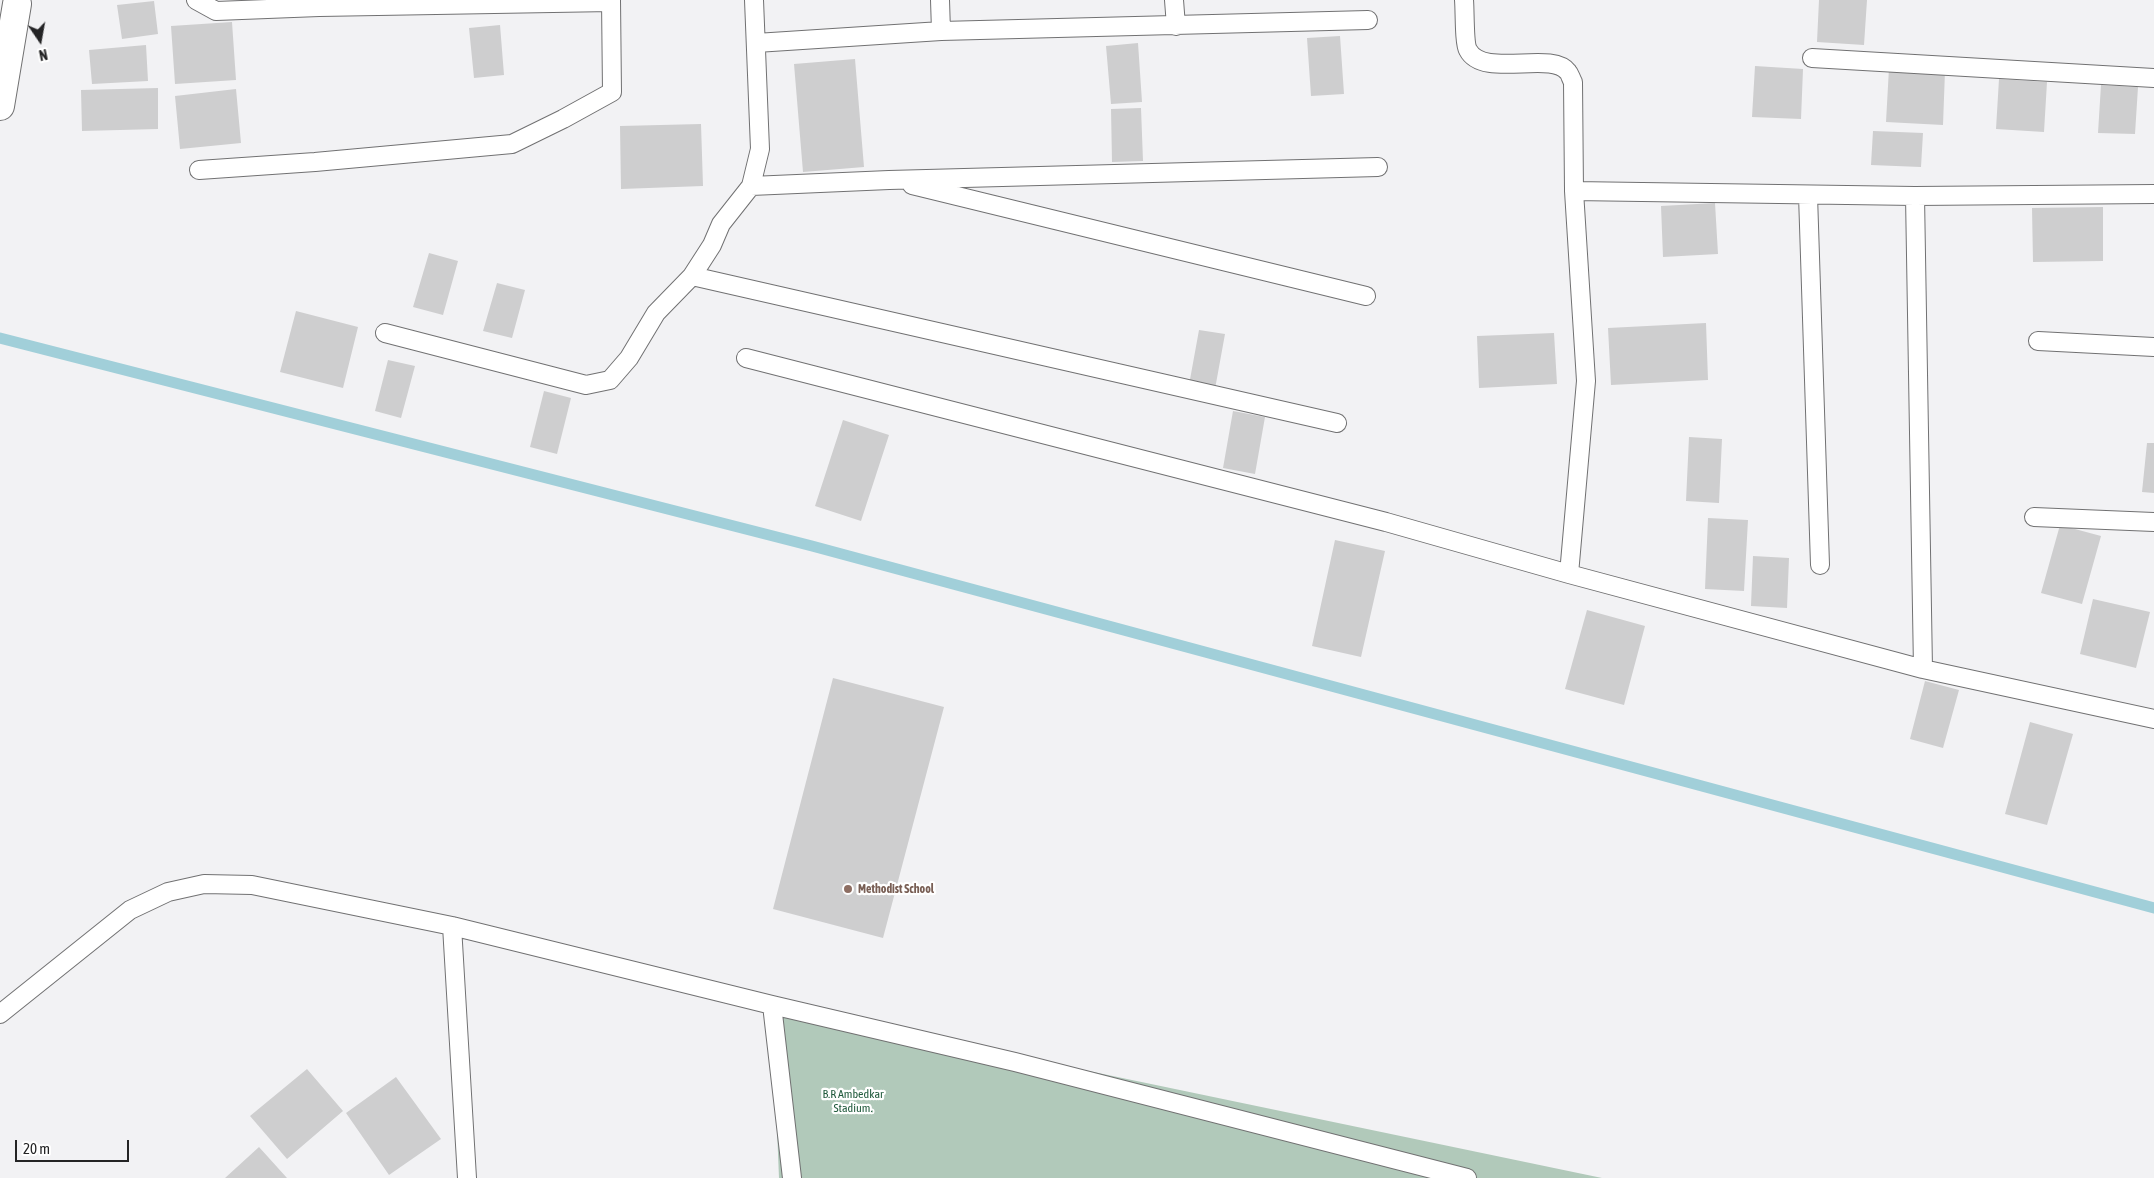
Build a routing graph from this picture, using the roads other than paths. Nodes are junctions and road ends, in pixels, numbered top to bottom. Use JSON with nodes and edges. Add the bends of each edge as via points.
{"nodes":[{"id":1,"x":196,"y":0,"type":"edge"},
{"id":2,"x":754,"y":0,"type":"edge"},
{"id":3,"x":940,"y":0,"type":"edge"},
{"id":4,"x":1174,"y":0,"type":"edge"},
{"id":5,"x":1464,"y":0,"type":"edge"},
{"id":6,"x":611,"y":1,"type":"edge"},
{"id":7,"x":11,"y":3,"type":"edge"},
{"id":8,"x":319,"y":3,"type":"edge"},
{"id":9,"x":1368,"y":20,"type":"dead end"},
{"id":10,"x":1176,"y":26,"type":"junction"},
{"id":11,"x":941,"y":31,"type":"junction"},
{"id":12,"x":756,"y":43,"type":"junction"},
{"id":13,"x":1812,"y":58,"type":"dead end"},
{"id":14,"x":2154,"y":78,"type":"edge"},
{"id":15,"x":0,"y":106,"type":"edge"},
{"id":16,"x":1378,"y":167,"type":"dead end"},
{"id":17,"x":199,"y":170,"type":"dead end"},
{"id":18,"x":888,"y":180,"type":"junction"},
{"id":19,"x":752,"y":186,"type":"junction"},
{"id":20,"x":1574,"y":191,"type":"junction"},
{"id":21,"x":2154,"y":194,"type":"edge"},
{"id":22,"x":1808,"y":195,"type":"junction"},
{"id":23,"x":1915,"y":196,"type":"junction"},
{"id":24,"x":692,"y":276,"type":"junction"},
{"id":25,"x":1366,"y":296,"type":"dead end"},
{"id":26,"x":385,"y":333,"type":"dead end"},
{"id":27,"x":2038,"y":341,"type":"dead end"},
{"id":28,"x":2154,"y":347,"type":"edge"},
{"id":29,"x":746,"y":358,"type":"dead end"},
{"id":30,"x":1337,"y":423,"type":"dead end"},
{"id":31,"x":2034,"y":517,"type":"dead end"},
{"id":32,"x":2154,"y":522,"type":"edge"},
{"id":33,"x":1820,"y":565,"type":"dead end"},
{"id":34,"x":1569,"y":574,"type":"junction"},
{"id":35,"x":1923,"y":669,"type":"junction"},
{"id":36,"x":2154,"y":720,"type":"edge"},
{"id":37,"x":452,"y":926,"type":"junction"},
{"id":38,"x":772,"y":1005,"type":"junction"},
{"id":39,"x":0,"y":1014,"type":"edge"},
{"id":40,"x":467,"y":1178,"type":"edge"},
{"id":41,"x":792,"y":1178,"type":"edge"},
{"id":42,"x":1466,"y":1178,"type":"edge"}],
"edges":[{"from":1,"to":8,"type":"lane","via":[[216,10]]},
{"from":2,"to":12,"type":"lane"},
{"from":3,"to":11,"type":"lane"},
{"from":4,"to":10,"type":"lane"},
{"from":5,"to":20,"type":"lane","via":[[1467,49],[1476,59],[1488,63],[1558,64],[1568,71],[1573,82]]},
{"from":6,"to":8,"type":"lane"},
{"from":6,"to":17,"type":"lane","via":[[612,92],[512,144]]},
{"from":7,"to":15,"type":"street"},
{"from":9,"to":10,"type":"lane"},
{"from":10,"to":11,"type":"lane"},
{"from":11,"to":12,"type":"lane"},
{"from":12,"to":19,"type":"lane","via":[[760,149]]},
{"from":13,"to":14,"type":"lane"},
{"from":16,"to":18,"type":"lane"},
{"from":18,"to":19,"type":"lane"},
{"from":18,"to":25,"type":"lane"},
{"from":19,"to":24,"type":"lane","via":[[721,224]]},
{"from":20,"to":22,"type":"lane"},
{"from":20,"to":34,"type":"lane","via":[[1586,381]]},
{"from":21,"to":23,"type":"lane"},
{"from":22,"to":23,"type":"lane"},
{"from":22,"to":33,"type":"lane"},
{"from":23,"to":35,"type":"lane"},
{"from":24,"to":26,"type":"lane","via":[[656,314],[629,358],[610,380],[586,385]]},
{"from":24,"to":30,"type":"lane"},
{"from":27,"to":28,"type":"lane"},
{"from":29,"to":34,"type":"lane","via":[[1377,520]]},
{"from":31,"to":32,"type":"lane"},
{"from":34,"to":35,"type":"lane"},
{"from":35,"to":36,"type":"lane"},
{"from":37,"to":38,"type":"lane"},
{"from":37,"to":39,"type":"lane","via":[[252,885],[204,884],[168,892],[130,910]]},
{"from":37,"to":40,"type":"lane"},
{"from":38,"to":41,"type":"lane"},
{"from":38,"to":42,"type":"lane","via":[[1015,1062]]}]}
